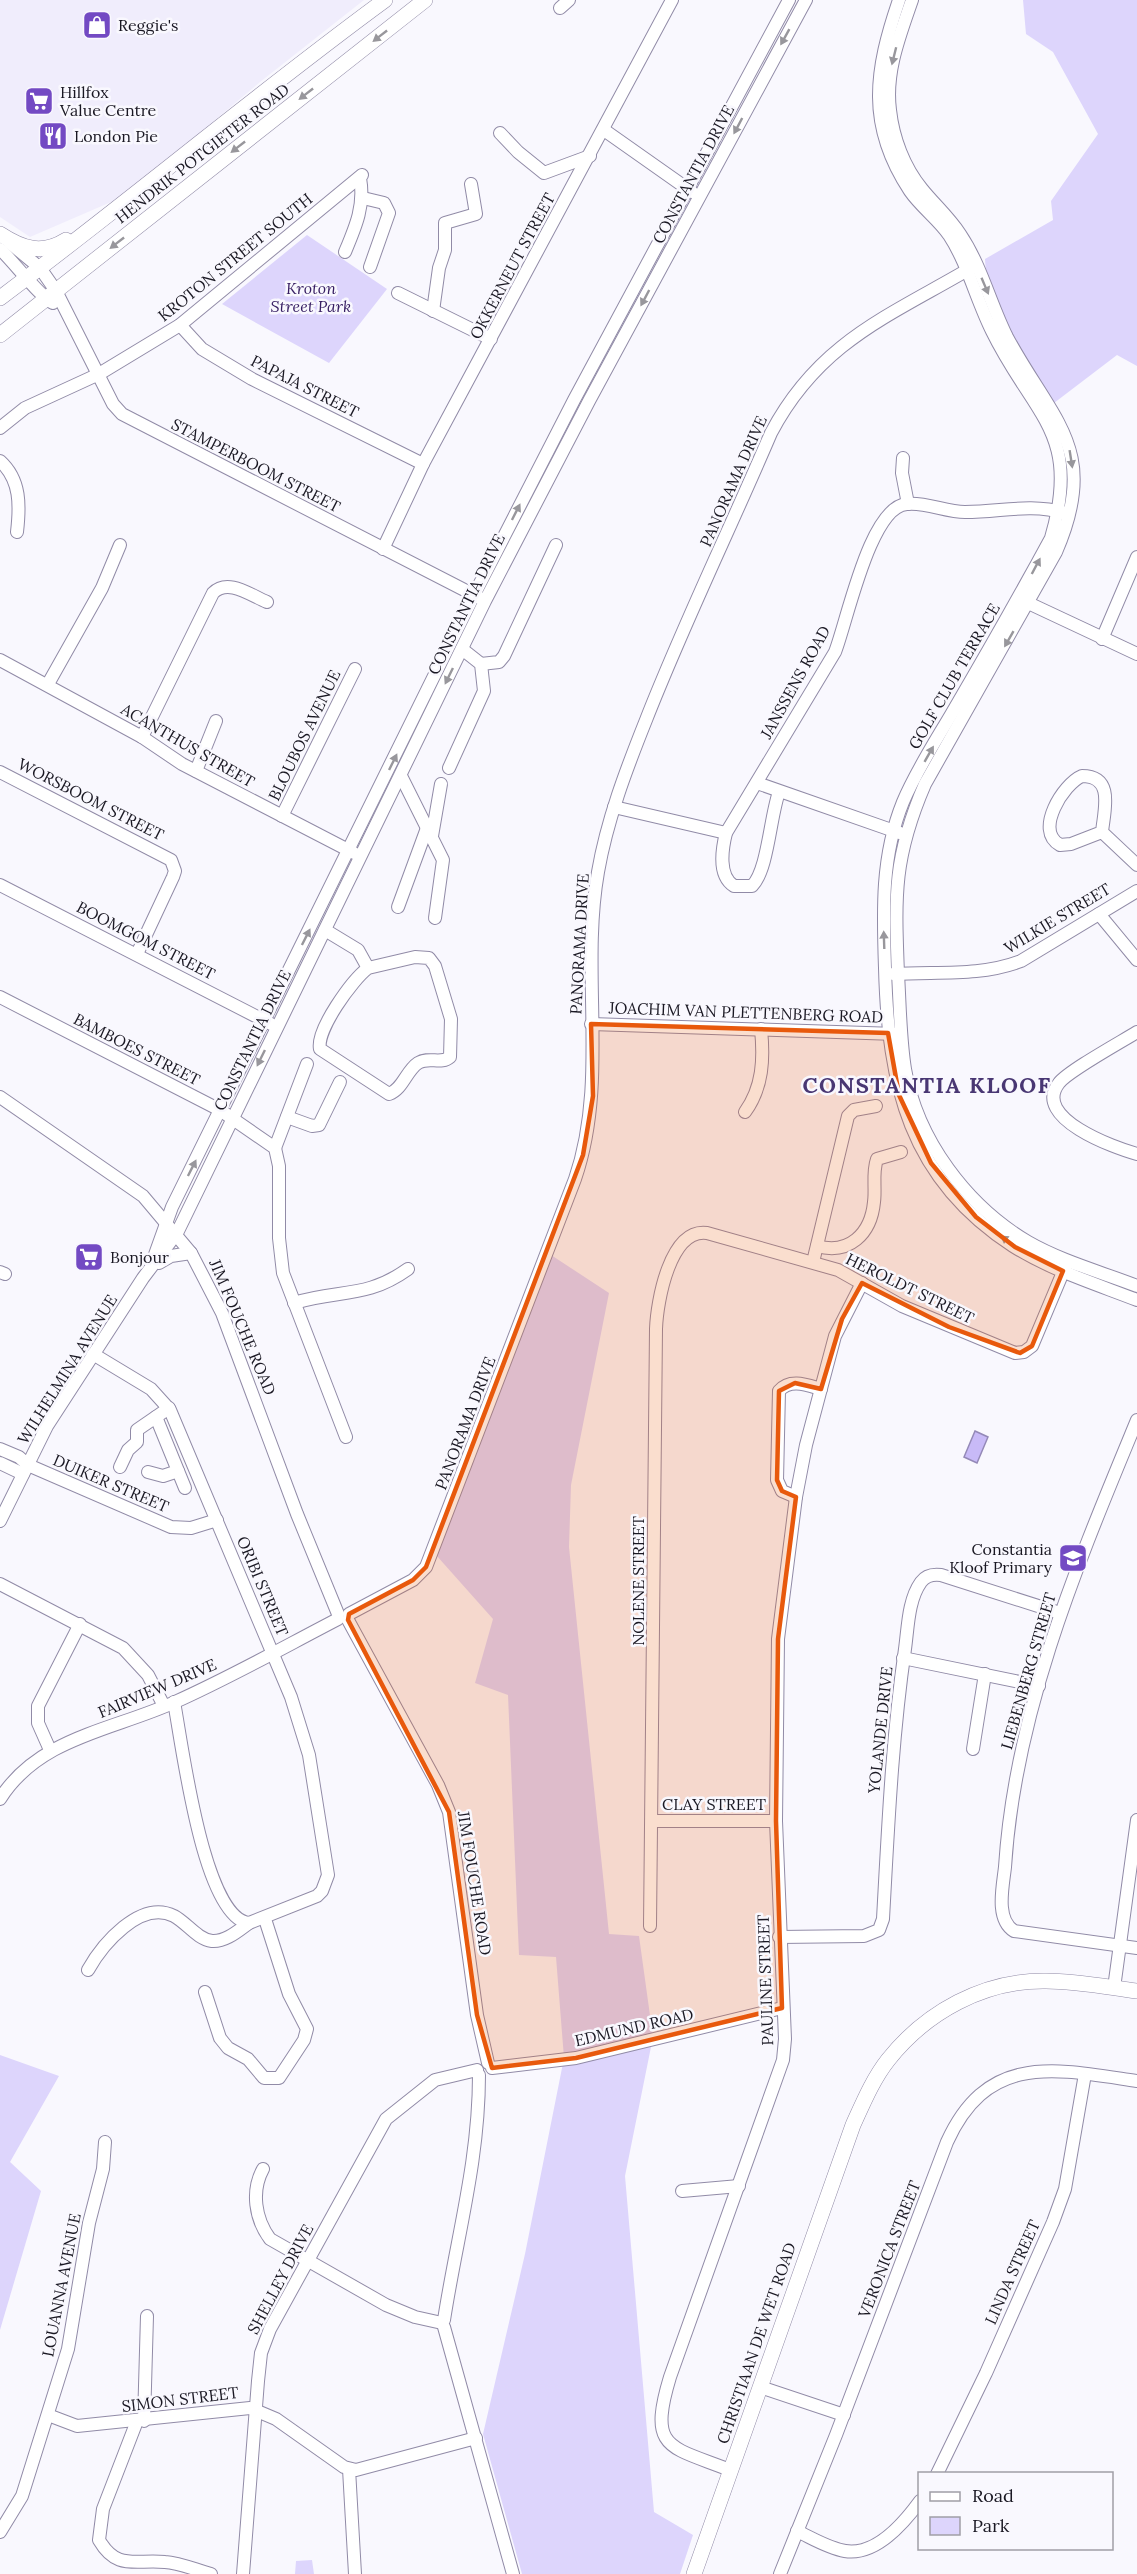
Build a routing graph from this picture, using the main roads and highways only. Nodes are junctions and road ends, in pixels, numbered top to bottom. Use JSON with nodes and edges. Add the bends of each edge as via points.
{"nodes":[{"id":1,"x":385,"y":0,"type":"edge"},
{"id":2,"x":425,"y":0,"type":"edge"},
{"id":3,"x":130,"y":200,"type":"junction"},
{"id":4,"x":0,"y":234,"type":"edge"},
{"id":5,"x":0,"y":298,"type":"edge"},
{"id":6,"x":0,"y":335,"type":"edge"},
{"id":7,"x":1137,"y":1981,"type":"edge"},
{"id":8,"x":1115,"y":1983,"type":"junction"},
{"id":9,"x":1137,"y":1991,"type":"edge"},
{"id":10,"x":694,"y":2574,"type":"edge"}],
"edges":[{"from":1,"to":3,"type":"main road","name":"HENDRIK POTGIETER ROAD","via":[[258,94]]},
{"from":2,"to":6,"type":"main road","name":"HENDRIK POTGIETER ROAD","one_way":true},
{"from":3,"to":4,"type":"main road","via":[[48,248],[26,248]]},
{"from":3,"to":5,"type":"main road","name":"HENDRIK POTGIETER ROAD"},
{"from":7,"to":8,"type":"main road","name":"CHRISTIAAN DE WET ROAD"},
{"from":8,"to":9,"type":"main road","name":"CHRISTIAAN DE WET ROAD"},
{"from":8,"to":10,"type":"main road","name":"CHRISTIAAN DE WET ROAD","via":[[1019,1982],[985,1990],[938,2013],[900,2046],[878,2076],[853,2124]]}]}
